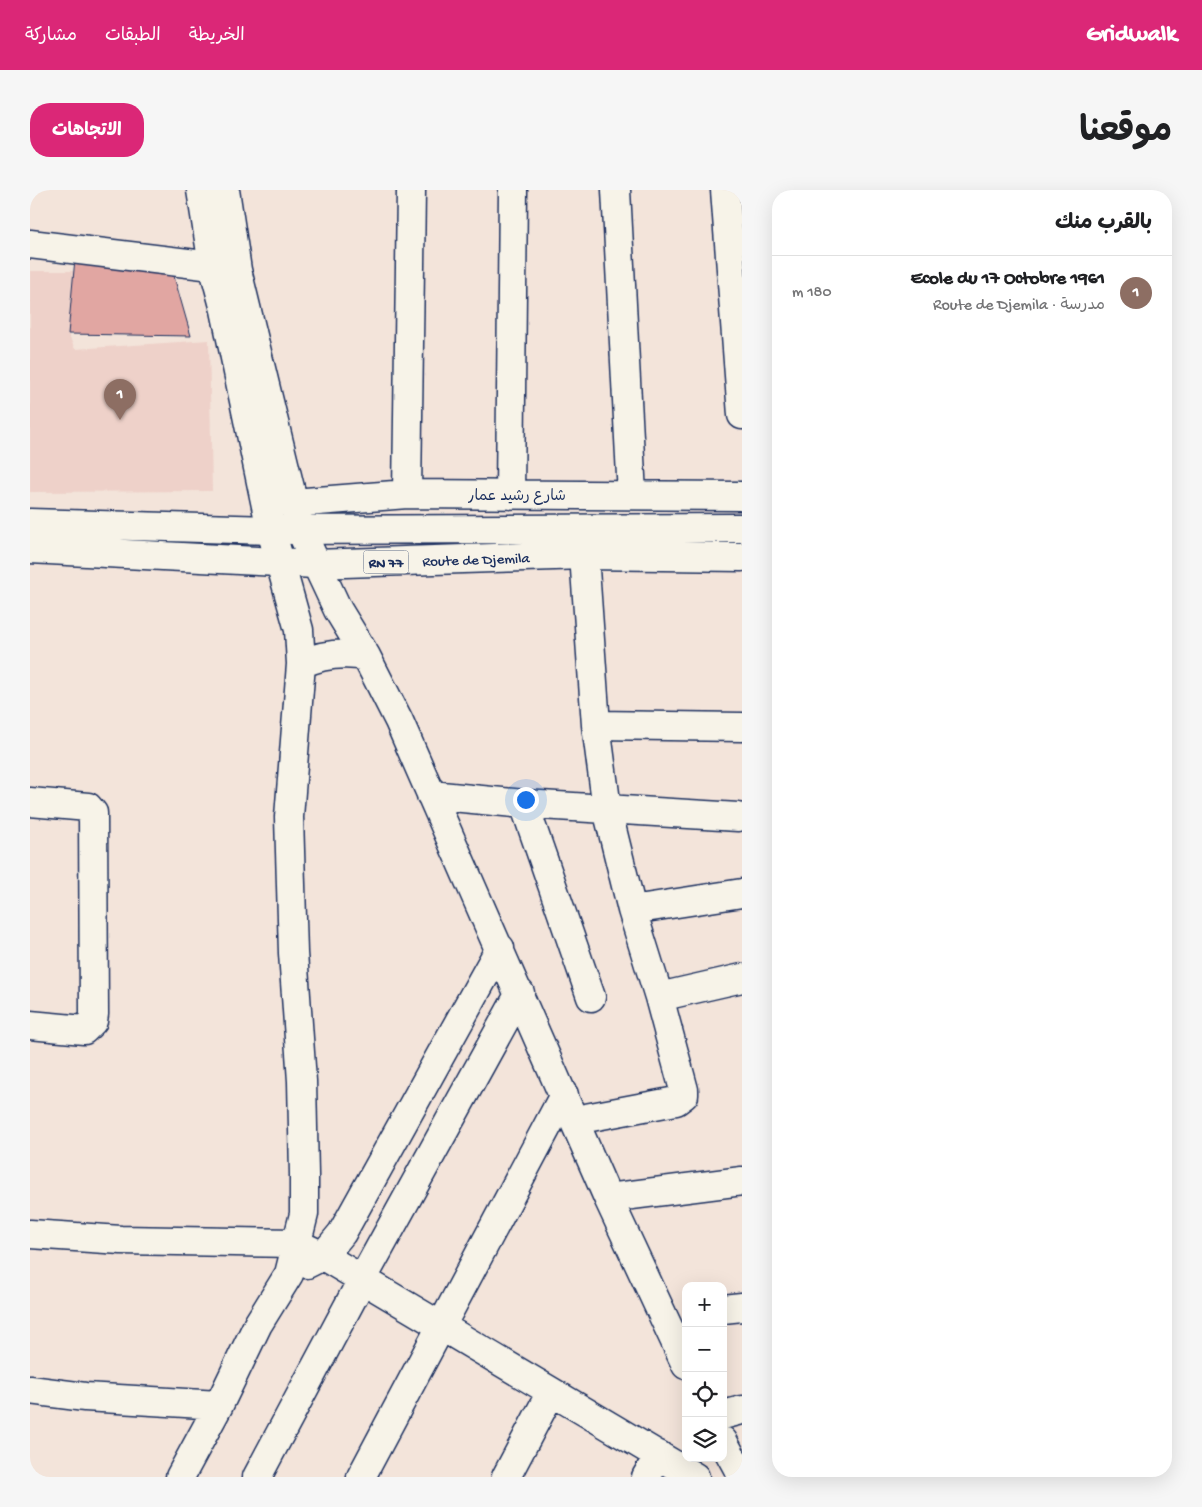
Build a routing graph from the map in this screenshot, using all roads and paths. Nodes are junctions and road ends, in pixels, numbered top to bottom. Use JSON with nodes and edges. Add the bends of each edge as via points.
{"nodes":[{"id":1,"x":201,"y":190,"type":"edge"},
{"id":2,"x":225,"y":190,"type":"edge"},
{"id":3,"x":411,"y":190,"type":"edge"},
{"id":4,"x":513,"y":190,"type":"edge"},
{"id":5,"x":616,"y":190,"type":"edge"},
{"id":6,"x":725,"y":190,"type":"edge"},
{"id":7,"x":30,"y":244,"type":"edge"},
{"id":8,"x":225,"y":267,"type":"junction"},
{"id":9,"x":742,"y":415,"type":"edge"},
{"id":10,"x":407,"y":494,"type":"junction"},
{"id":11,"x":510,"y":495,"type":"junction"},
{"id":12,"x":632,"y":495,"type":"junction"},
{"id":13,"x":742,"y":496,"type":"edge"},
{"id":14,"x":292,"y":503,"type":"junction"},
{"id":15,"x":30,"y":523,"type":"edge"},
{"id":16,"x":742,"y":528,"type":"edge"},
{"id":17,"x":300,"y":529,"type":"junction"},
{"id":18,"x":271,"y":530,"type":"junction"},
{"id":19,"x":30,"y":549,"type":"edge"},
{"id":20,"x":584,"y":555,"type":"junction"},
{"id":21,"x":742,"y":557,"type":"edge"},
{"id":22,"x":281,"y":563,"type":"junction"},
{"id":23,"x":315,"y":564,"type":"junction"},
{"id":24,"x":366,"y":656,"type":"junction"},
{"id":25,"x":301,"y":664,"type":"junction"},
{"id":26,"x":596,"y":725,"type":"junction"},
{"id":27,"x":742,"y":727,"type":"edge"},
{"id":28,"x":431,"y":795,"type":"junction"},
{"id":29,"x":30,"y":802,"type":"edge"},
{"id":30,"x":524,"y":804,"type":"junction"},
{"id":31,"x":607,"y":809,"type":"junction"},
{"id":32,"x":738,"y":817,"type":"dead end"},
{"id":33,"x":742,"y":893,"type":"edge"},
{"id":34,"x":632,"y":910,"type":"junction"},
{"id":35,"x":500,"y":948,"type":"junction"},
{"id":36,"x":742,"y":978,"type":"edge"},
{"id":37,"x":520,"y":993,"type":"junction"},
{"id":38,"x":591,"y":997,"type":"dead end"},
{"id":39,"x":659,"y":997,"type":"junction"},
{"id":40,"x":30,"y":1026,"type":"edge"},
{"id":41,"x":564,"y":1095,"type":"junction"},
{"id":42,"x":575,"y":1120,"type":"junction"},
{"id":43,"x":742,"y":1181,"type":"edge"},
{"id":44,"x":608,"y":1198,"type":"junction"},
{"id":45,"x":30,"y":1234,"type":"edge"},
{"id":46,"x":296,"y":1243,"type":"junction"},
{"id":47,"x":323,"y":1256,"type":"junction"},
{"id":48,"x":288,"y":1274,"type":"junction"},
{"id":49,"x":362,"y":1280,"type":"junction"},
{"id":50,"x":742,"y":1307,"type":"edge"},
{"id":51,"x":727,"y":1309,"type":"edge"},
{"id":52,"x":674,"y":1314,"type":"edge"},
{"id":53,"x":442,"y":1327,"type":"junction"},
{"id":54,"x":682,"y":1348,"type":"edge"},
{"id":55,"x":30,"y":1390,"type":"edge"},
{"id":56,"x":552,"y":1392,"type":"junction"},
{"id":57,"x":219,"y":1405,"type":"junction"},
{"id":58,"x":742,"y":1410,"type":"edge"},
{"id":59,"x":727,"y":1414,"type":"edge"},
{"id":60,"x":727,"y":1448,"type":"edge"},
{"id":61,"x":652,"y":1466,"type":"edge"},
{"id":62,"x":742,"y":1476,"type":"edge"},
{"id":63,"x":180,"y":1477,"type":"edge"},
{"id":64,"x":257,"y":1477,"type":"edge"},
{"id":65,"x":361,"y":1477,"type":"edge"},
{"id":66,"x":506,"y":1477,"type":"edge"},
{"id":67,"x":695,"y":1477,"type":"edge"}],
"edges":[{"from":1,"to":8,"type":"street"},
{"from":2,"to":8,"type":"street"},
{"from":3,"to":10,"type":"street"},
{"from":4,"to":11,"type":"street"},
{"from":5,"to":12,"type":"street"},
{"from":6,"to":9,"type":"street"},
{"from":7,"to":8,"type":"street"},
{"from":8,"to":14,"type":"street"},
{"from":8,"to":18,"type":"street","via":[[225,310]]},
{"from":10,"to":11,"type":"street","name":"شارع رشيد عمار"},
{"from":10,"to":14,"type":"street","name":"شارع رشيد عمار"},
{"from":11,"to":12,"type":"street","name":"شارع رشيد عمار"},
{"from":12,"to":13,"type":"street","name":"شارع رشيد عمار"},
{"from":14,"to":17,"type":"street"},
{"from":15,"to":18,"type":"street"},
{"from":16,"to":17,"type":"street"},
{"from":17,"to":18,"type":"street"},
{"from":17,"to":23,"type":"street"},
{"from":18,"to":22,"type":"street"},
{"from":19,"to":22,"type":"street","name":"Route de Djemila","number":"RN 77"},
{"from":20,"to":21,"type":"street","name":"Route de Djemila","number":"RN 77"},
{"from":20,"to":23,"type":"street","name":"Route de Djemila","number":"RN 77"},
{"from":20,"to":26,"type":"street"},
{"from":22,"to":23,"type":"street","name":"Route de Djemila","number":"RN 77"},
{"from":22,"to":25,"type":"street","via":[[299,630]]},
{"from":23,"to":24,"type":"street"},
{"from":24,"to":25,"type":"street","via":[[323,656]]},
{"from":24,"to":28,"type":"street"},
{"from":25,"to":46,"type":"street","via":[[289,817],[304,1159],[304,1214]]},
{"from":26,"to":27,"type":"street"},
{"from":26,"to":31,"type":"street"},
{"from":28,"to":30,"type":"street"},
{"from":28,"to":35,"type":"street"},
{"from":29,"to":40,"type":"street","via":[[88,807],[93,813],[94,1014],[93,1021],[84,1030]]},
{"from":30,"to":31,"type":"street"},
{"from":30,"to":38,"type":"street"},
{"from":31,"to":32,"type":"street"},
{"from":31,"to":34,"type":"street"},
{"from":33,"to":34,"type":"street"},
{"from":34,"to":39,"type":"street"},
{"from":35,"to":37,"type":"street"},
{"from":35,"to":47,"type":"street","via":[[342,1232]]},
{"from":36,"to":39,"type":"street"},
{"from":37,"to":41,"type":"street"},
{"from":37,"to":49,"type":"street"},
{"from":39,"to":42,"type":"street","via":[[684,1095],[676,1100]]},
{"from":41,"to":42,"type":"street"},
{"from":41,"to":53,"type":"street"},
{"from":42,"to":44,"type":"street"},
{"from":43,"to":44,"type":"street"},
{"from":44,"to":52,"type":"street"},
{"from":45,"to":46,"type":"street","via":[[121,1240]]},
{"from":46,"to":47,"type":"street"},
{"from":46,"to":48,"type":"street"},
{"from":47,"to":48,"type":"street"},
{"from":47,"to":49,"type":"street"},
{"from":48,"to":57,"type":"street","via":[[258,1324]]},
{"from":49,"to":53,"type":"street"},
{"from":49,"to":64,"type":"street"},
{"from":50,"to":51,"type":"street"},
{"from":52,"to":54,"type":"street"},
{"from":53,"to":56,"type":"street"},
{"from":53,"to":65,"type":"street"},
{"from":55,"to":57,"type":"street","via":[[85,1397]]},
{"from":56,"to":61,"type":"street"},
{"from":56,"to":66,"type":"street"},
{"from":57,"to":63,"type":"street"},
{"from":58,"to":59,"type":"street"},
{"from":60,"to":62,"type":"street"},
{"from":61,"to":67,"type":"street"}]}
